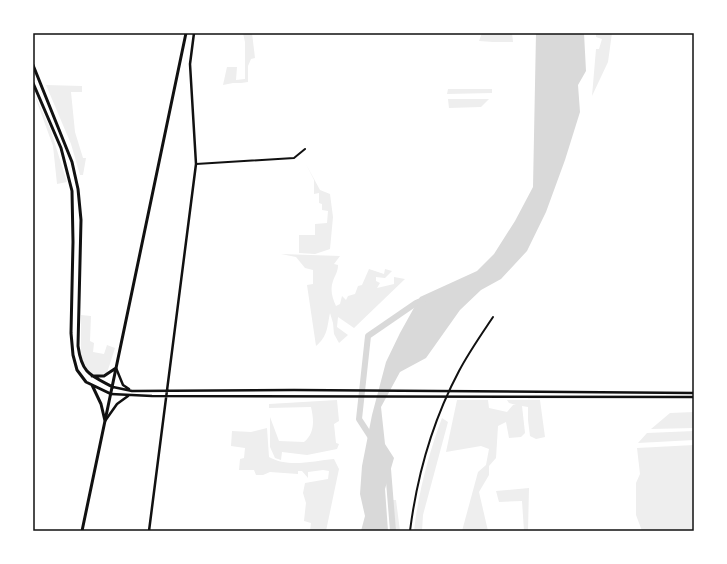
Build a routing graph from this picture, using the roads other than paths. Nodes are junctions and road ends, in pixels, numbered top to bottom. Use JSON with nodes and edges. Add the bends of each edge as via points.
{"nodes":[{"id":1,"x":186,"y":33,"type":"edge"},
{"id":2,"x":194,"y":33,"type":"edge"},
{"id":3,"x":33,"y":65,"type":"edge"},
{"id":4,"x":33,"y":83,"type":"edge"},
{"id":5,"x":305,"y":149,"type":"dead end"},
{"id":6,"x":196,"y":164,"type":"junction"},
{"id":7,"x":493,"y":317,"type":"dead end"},
{"id":8,"x":116,"y":368,"type":"junction"},
{"id":9,"x":92,"y":376,"type":"junction"},
{"id":10,"x":92,"y":385,"type":"junction"},
{"id":11,"x":113,"y":387,"type":"junction"},
{"id":12,"x":131,"y":390,"type":"junction"},
{"id":13,"x":694,"y":393,"type":"edge"},
{"id":14,"x":111,"y":394,"type":"junction"},
{"id":15,"x":129,"y":396,"type":"junction"},
{"id":16,"x":694,"y":397,"type":"edge"},
{"id":17,"x":105,"y":422,"type":"junction"},
{"id":18,"x":82,"y":531,"type":"edge"},
{"id":19,"x":149,"y":531,"type":"edge"},
{"id":20,"x":410,"y":531,"type":"edge"}],
"edges":[{"from":1,"to":8,"type":"highway"},
{"from":2,"to":6,"type":"main road","via":[[190,64]]},
{"from":3,"to":9,"type":"highway","via":[[72,162],[78,189],[81,220],[78,346],[84,369]]},
{"from":4,"to":10,"type":"highway","via":[[61,148],[72,191],[73,355],[77,370],[86,382]]},
{"from":5,"to":6,"type":"street","via":[[294,158]]},
{"from":6,"to":19,"type":"main road"},
{"from":7,"to":20,"type":"street","via":[[460,370],[441,412],[421,476]]},
{"from":8,"to":9,"type":"highway","via":[[104,376]]},
{"from":8,"to":11,"type":"highway"},
{"from":8,"to":12,"type":"main road","via":[[123,385]]},
{"from":9,"to":11,"type":"highway"},
{"from":10,"to":14,"type":"highway"},
{"from":10,"to":17,"type":"highway","via":[[101,404]]},
{"from":11,"to":12,"type":"main road"},
{"from":11,"to":14,"type":"highway"},
{"from":12,"to":13,"type":"main road"},
{"from":14,"to":15,"type":"main road"},
{"from":14,"to":17,"type":"highway"},
{"from":15,"to":16,"type":"main road"},
{"from":15,"to":17,"type":"main road","via":[[117,404]]},
{"from":17,"to":18,"type":"highway"}]}
